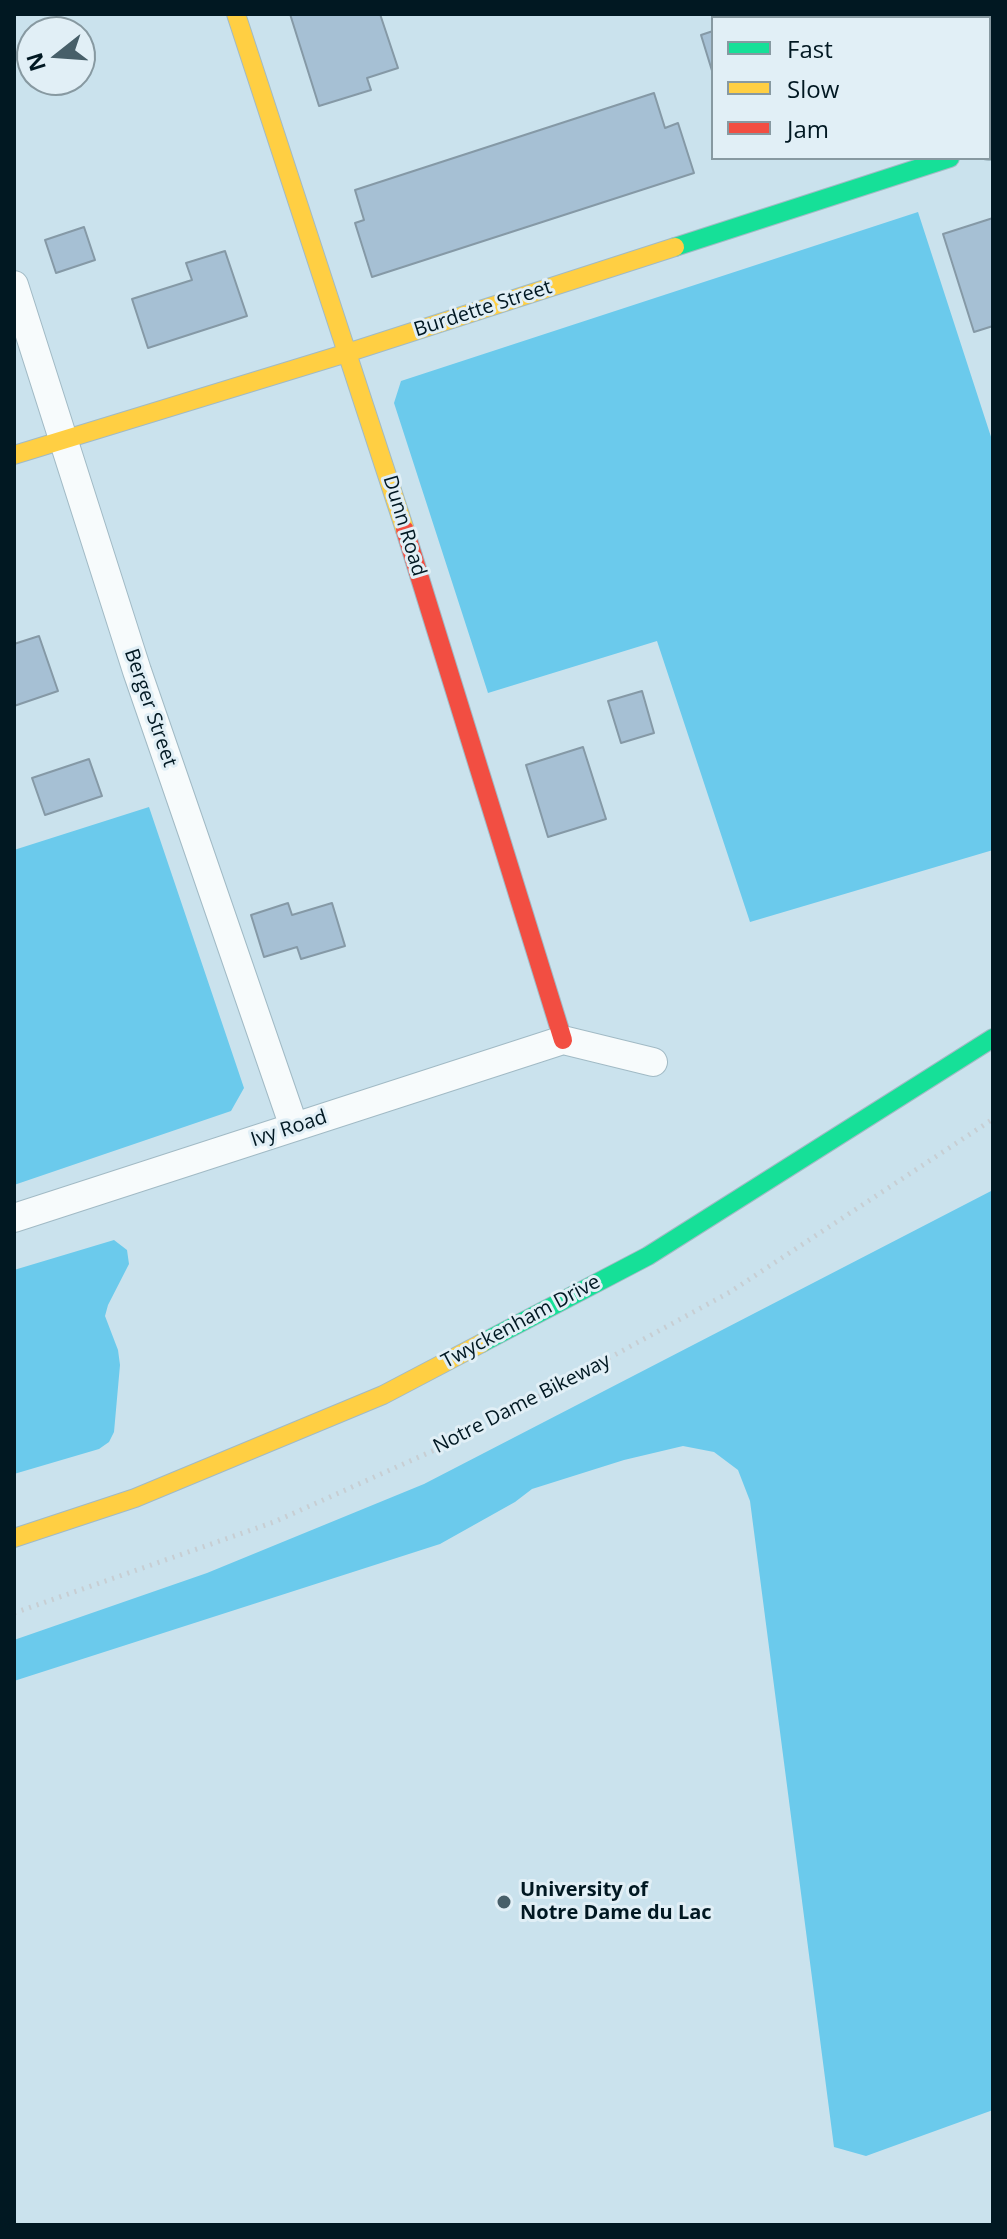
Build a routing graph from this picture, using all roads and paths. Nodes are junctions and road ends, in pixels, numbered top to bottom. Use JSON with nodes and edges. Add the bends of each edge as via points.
{"nodes":[{"id":1,"x":236,"y":14,"type":"edge"},
{"id":2,"x":944,"y":160,"type":"edge"},
{"id":3,"x":14,"y":285,"type":"edge"},
{"id":4,"x":347,"y":353,"type":"junction"},
{"id":5,"x":63,"y":438,"type":"junction"},
{"id":6,"x":14,"y":455,"type":"edge"},
{"id":7,"x":993,"y":1038,"type":"edge"},
{"id":8,"x":563,"y":1040,"type":"junction"},
{"id":9,"x":653,"y":1062,"type":"dead end"},
{"id":10,"x":993,"y":1119,"type":"edge"},
{"id":11,"x":294,"y":1127,"type":"junction"},
{"id":12,"x":14,"y":1218,"type":"edge"},
{"id":13,"x":14,"y":1538,"type":"edge"},
{"id":14,"x":14,"y":1613,"type":"edge"}],
"edges":[{"from":1,"to":4,"type":"street","name":"Dunn Road"},
{"from":2,"to":4,"type":"street","name":"Burdette Street"},
{"from":3,"to":5,"type":"street","name":"Berger Street"},
{"from":4,"to":5,"type":"street","name":"Burdette Street"},
{"from":4,"to":8,"type":"street","name":"Dunn Road"},
{"from":5,"to":6,"type":"street","name":"Burdette Street"},
{"from":5,"to":11,"type":"street","name":"Berger Street"},
{"from":7,"to":13,"type":"street","name":"Twyckenham Drive","via":[[648,1256],[383,1395],[135,1498]]},
{"from":8,"to":9,"type":"street"},
{"from":8,"to":11,"type":"street","name":"Ivy Road"},
{"from":10,"to":14,"type":"path","name":"Notre Dame Bikeway","via":[[730,1292],[468,1435],[274,1522]]},
{"from":11,"to":12,"type":"street","name":"Ivy Road"}]}
